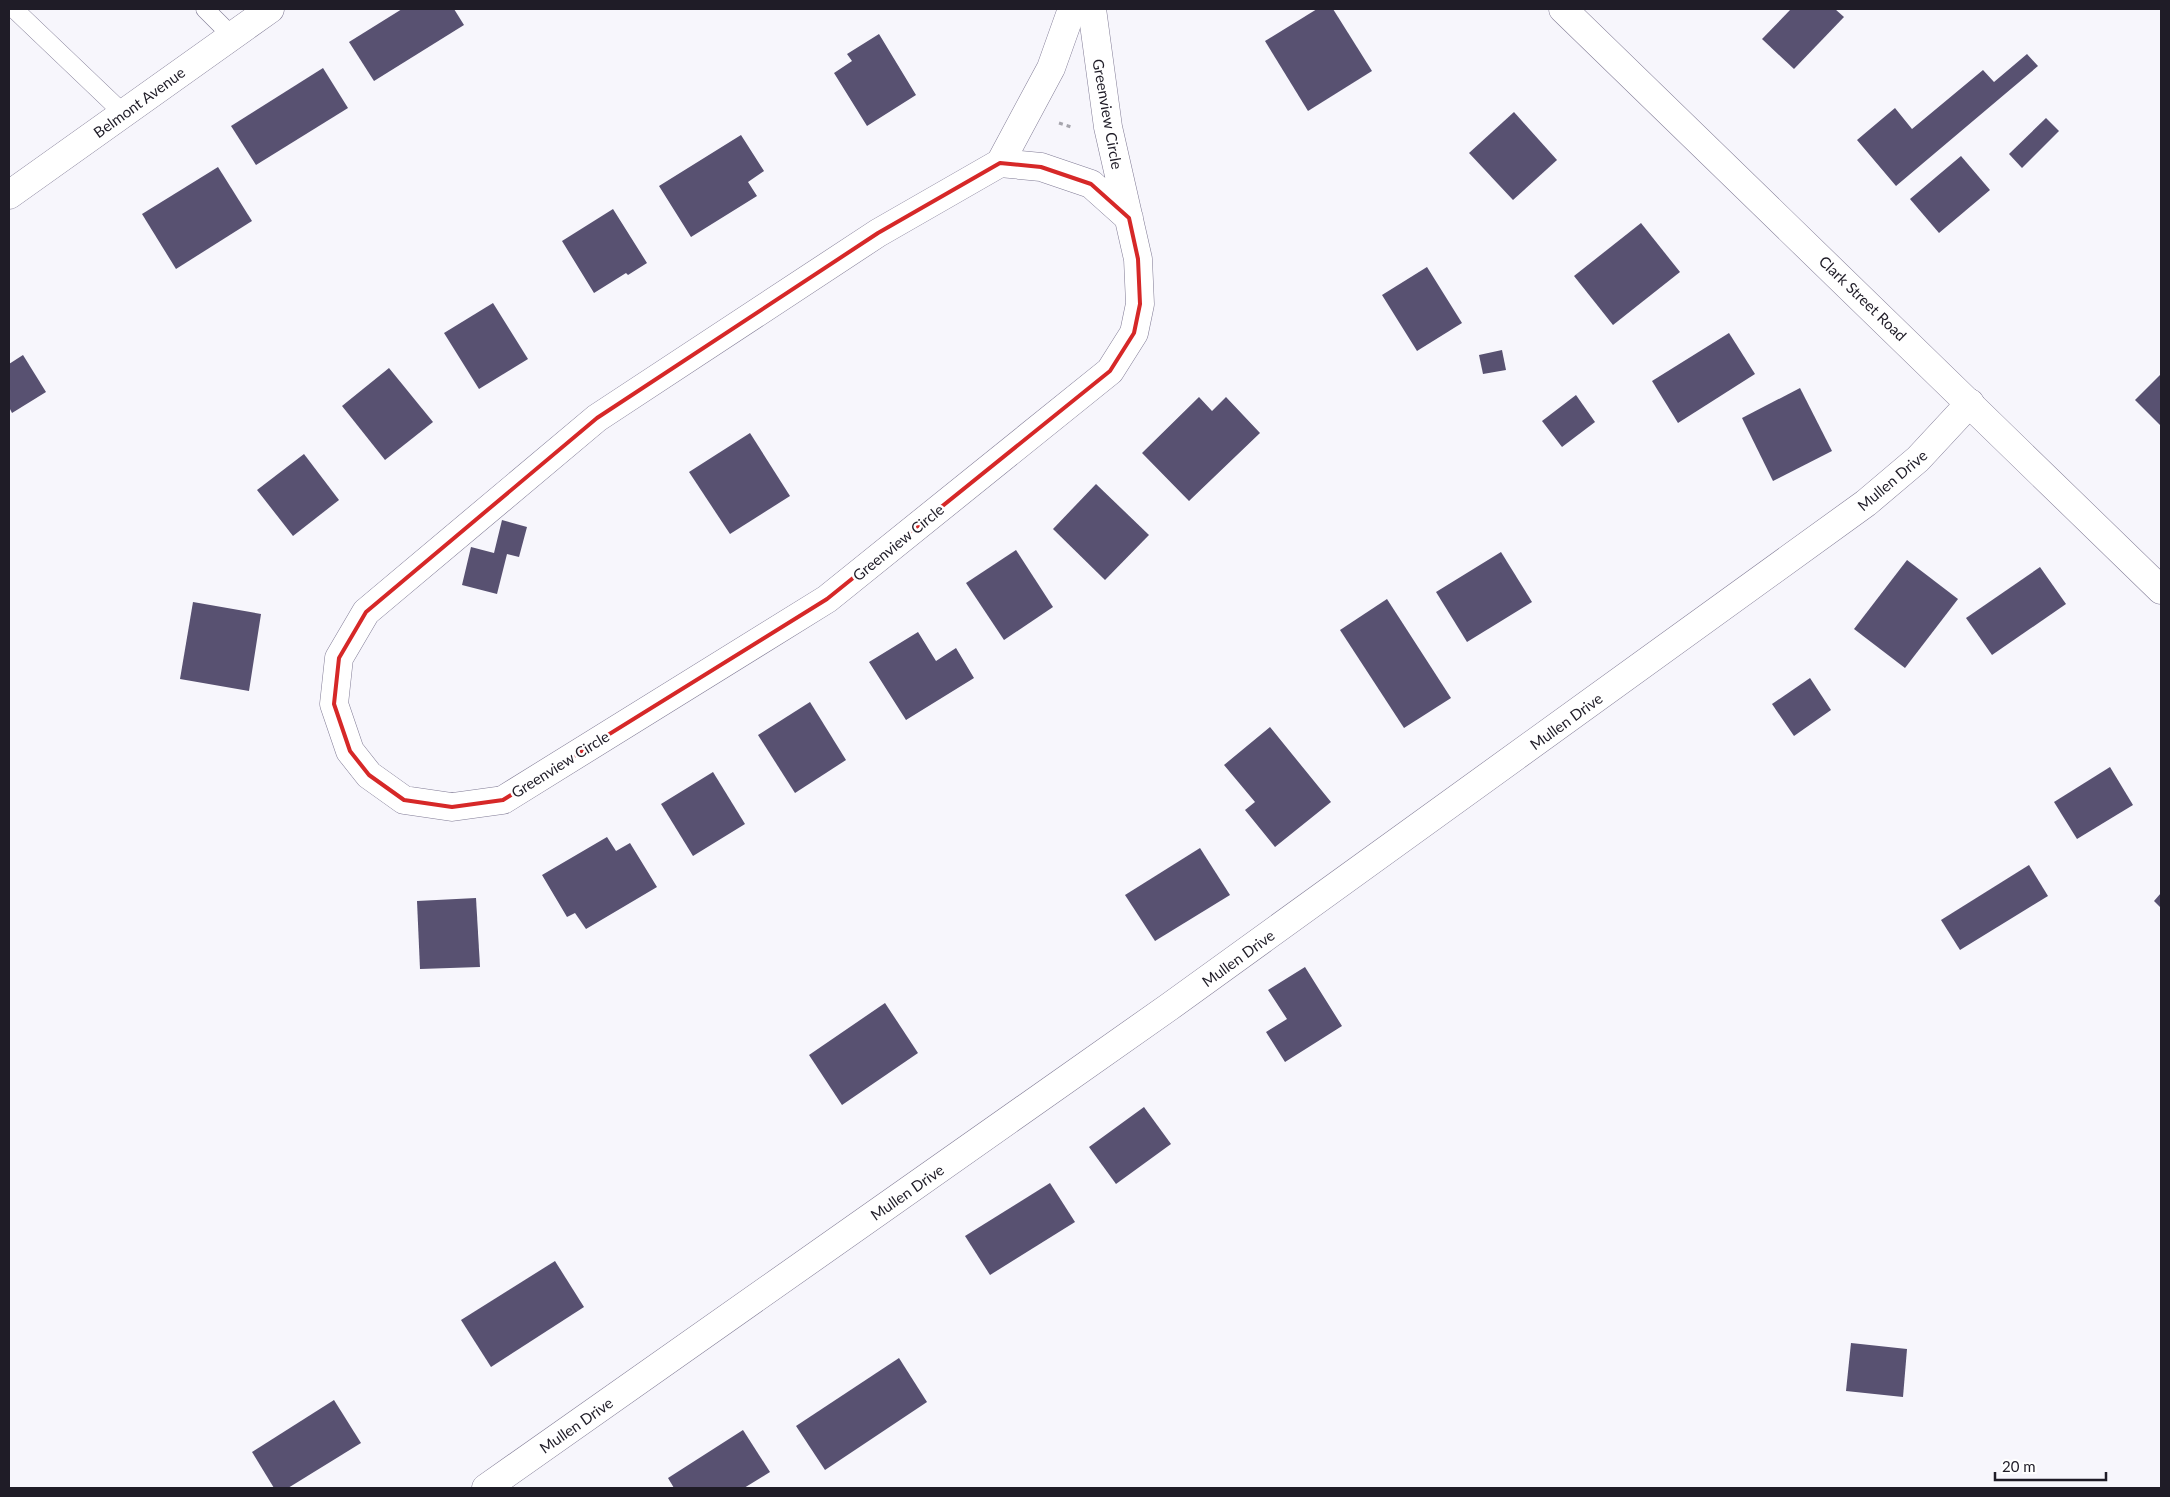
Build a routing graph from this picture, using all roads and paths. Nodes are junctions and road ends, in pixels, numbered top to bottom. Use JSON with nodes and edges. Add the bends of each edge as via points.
{"nodes":[{"id":1,"x":14,"y":9,"type":"edge"},
{"id":2,"x":205,"y":9,"type":"edge"},
{"id":3,"x":270,"y":9,"type":"edge"},
{"id":4,"x":1072,"y":9,"type":"edge"},
{"id":5,"x":1092,"y":9,"type":"edge"},
{"id":6,"x":1562,"y":9,"type":"edge"},
{"id":7,"x":232,"y":36,"type":"junction"},
{"id":8,"x":123,"y":114,"type":"junction"},
{"id":9,"x":1000,"y":162,"type":"junction"},
{"id":10,"x":9,"y":195,"type":"edge"},
{"id":11,"x":1129,"y":218,"type":"junction"},
{"id":12,"x":1970,"y":403,"type":"junction"},
{"id":13,"x":2161,"y":590,"type":"edge"},
{"id":14,"x":486,"y":1488,"type":"edge"}],
"edges":[{"from":1,"to":8,"type":"lane"},
{"from":2,"to":7,"type":"lane"},
{"from":3,"to":7,"type":"street","name":"Belmont Avenue"},
{"from":4,"to":9,"type":"street","via":[[1051,68]]},
{"from":5,"to":11,"type":"street","name":"Greenview Circle","via":[[1108,127]]},
{"from":6,"to":12,"type":"street","name":"Clark Street Road"},
{"from":7,"to":8,"type":"street","name":"Belmont Avenue"},
{"from":8,"to":10,"type":"street","name":"Belmont Avenue"},
{"from":9,"to":11,"type":"street","name":"Greenview Circle","via":[[1041,167],[1091,184]]},
{"from":9,"to":11,"type":"street","name":"Greenview Circle","via":[[878,233],[597,418],[366,612],[339,658],[334,704],[350,751],[369,775],[404,800],[452,807],[503,800],[827,598],[1110,371],[1134,333],[1140,304],[1138,259]]},
{"from":12,"to":13,"type":"street","name":"Clark Street Road"},
{"from":12,"to":14,"type":"street","name":"Mullen Drive","via":[[1918,459],[1866,503],[1178,1001]]}]}
